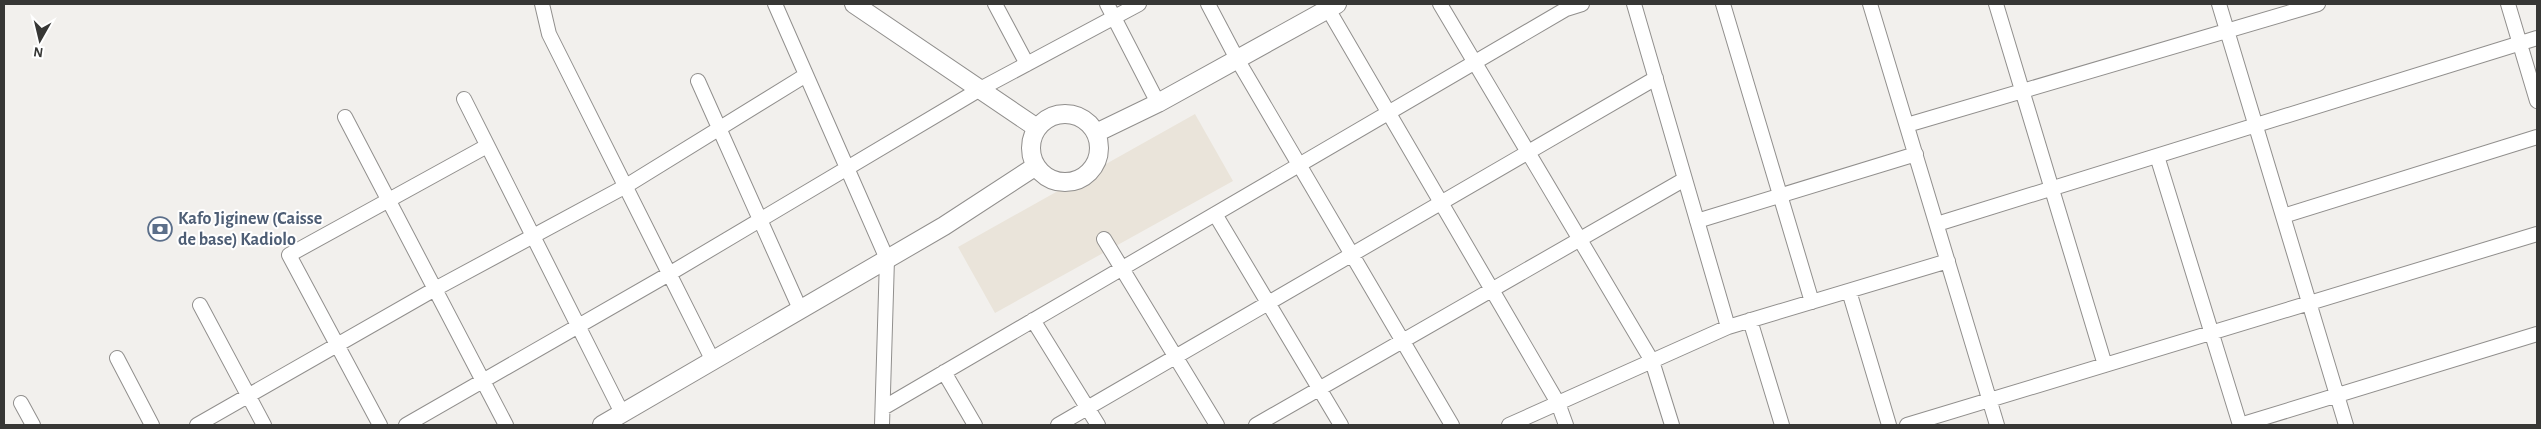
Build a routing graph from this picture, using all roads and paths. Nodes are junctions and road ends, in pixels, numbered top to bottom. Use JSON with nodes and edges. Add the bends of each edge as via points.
{"nodes":[{"id":1,"x":542,"y":4,"type":"edge"},
{"id":2,"x":775,"y":4,"type":"edge"},
{"id":3,"x":854,"y":4,"type":"edge"},
{"id":4,"x":994,"y":4,"type":"edge"},
{"id":5,"x":1107,"y":4,"type":"edge"},
{"id":6,"x":1139,"y":4,"type":"edge"},
{"id":7,"x":1208,"y":4,"type":"edge"},
{"id":8,"x":1440,"y":4,"type":"edge"},
{"id":9,"x":1582,"y":4,"type":"edge"},
{"id":10,"x":1634,"y":4,"type":"edge"},
{"id":11,"x":1723,"y":4,"type":"edge"},
{"id":12,"x":1870,"y":4,"type":"edge"},
{"id":13,"x":1996,"y":4,"type":"edge"},
{"id":14,"x":2219,"y":4,"type":"edge"},
{"id":15,"x":2318,"y":4,"type":"edge"},
{"id":16,"x":2508,"y":4,"type":"edge"},
{"id":17,"x":1332,"y":6,"type":"edge"},
{"id":18,"x":1565,"y":6,"type":"edge"},
{"id":19,"x":1114,"y":18,"type":"junction"},
{"id":20,"x":2227,"y":30,"type":"junction"},
{"id":21,"x":2537,"y":38,"type":"edge"},
{"id":22,"x":2520,"y":43,"type":"junction"},
{"id":23,"x":1237,"y":59,"type":"junction"},
{"id":24,"x":1475,"y":62,"type":"junction"},
{"id":25,"x":1027,"y":64,"type":"junction"},
{"id":26,"x":806,"y":75,"type":"junction"},
{"id":27,"x":1656,"y":78,"type":"junction"},
{"id":28,"x":698,"y":81,"type":"dead end"},
{"id":29,"x":982,"y":88,"type":"junction"},
{"id":30,"x":2023,"y":91,"type":"junction"},
{"id":31,"x":464,"y":99,"type":"dead end"},
{"id":32,"x":2537,"y":101,"type":"edge"},
{"id":33,"x":1158,"y":103,"type":"junction"},
{"id":34,"x":1388,"y":113,"type":"junction"},
{"id":35,"x":345,"y":117,"type":"dead end"},
{"id":36,"x":1907,"y":125,"type":"junction"},
{"id":37,"x":2256,"y":125,"type":"junction"},
{"id":38,"x":1038,"y":128,"type":"junction"},
{"id":39,"x":719,"y":129,"type":"junction"},
{"id":40,"x":1096,"y":133,"type":"junction"},
{"id":41,"x":2537,"y":136,"type":"edge"},
{"id":42,"x":487,"y":146,"type":"junction"},
{"id":43,"x":1528,"y":152,"type":"junction"},
{"id":44,"x":1916,"y":154,"type":"junction"},
{"id":45,"x":2157,"y":156,"type":"junction"},
{"id":46,"x":1299,"y":165,"type":"junction"},
{"id":47,"x":1036,"y":166,"type":"junction"},
{"id":48,"x":847,"y":168,"type":"junction"},
{"id":49,"x":1685,"y":179,"type":"junction"},
{"id":50,"x":626,"y":186,"type":"junction"},
{"id":51,"x":2052,"y":188,"type":"junction"},
{"id":52,"x":1780,"y":196,"type":"junction"},
{"id":53,"x":388,"y":201,"type":"junction"},
{"id":54,"x":1441,"y":203,"type":"junction"},
{"id":55,"x":1215,"y":214,"type":"junction"},
{"id":56,"x":2283,"y":216,"type":"junction"},
{"id":57,"x":760,"y":220,"type":"junction"},
{"id":58,"x":1697,"y":221,"type":"junction"},
{"id":59,"x":1937,"y":224,"type":"junction"},
{"id":60,"x":2537,"y":234,"type":"edge"},
{"id":61,"x":533,"y":236,"type":"junction"},
{"id":62,"x":1104,"y":239,"type":"dead end"},
{"id":63,"x":1580,"y":239,"type":"junction"},
{"id":64,"x":1352,"y":254,"type":"junction"},
{"id":65,"x":886,"y":259,"type":"junction"},
{"id":66,"x":1948,"y":261,"type":"junction"},
{"id":67,"x":1122,"y":268,"type":"junction"},
{"id":68,"x":669,"y":274,"type":"junction"},
{"id":69,"x":434,"y":289,"type":"junction"},
{"id":70,"x":1491,"y":290,"type":"junction"},
{"id":71,"x":1849,"y":291,"type":"junction"},
{"id":72,"x":1812,"y":302,"type":"junction"},
{"id":73,"x":1268,"y":303,"type":"junction"},
{"id":74,"x":2309,"y":303,"type":"junction"},
{"id":75,"x":200,"y":305,"type":"dead end"},
{"id":76,"x":800,"y":309,"type":"junction"},
{"id":77,"x":1033,"y":320,"type":"junction"},
{"id":78,"x":1750,"y":320,"type":"junction"},
{"id":79,"x":578,"y":326,"type":"junction"},
{"id":80,"x":1728,"y":327,"type":"junction"},
{"id":81,"x":2212,"y":333,"type":"junction"},
{"id":82,"x":2537,"y":334,"type":"edge"},
{"id":83,"x":1402,"y":341,"type":"junction"},
{"id":84,"x":337,"y":345,"type":"junction"},
{"id":85,"x":1175,"y":357,"type":"junction"},
{"id":86,"x":117,"y":358,"type":"dead end"},
{"id":87,"x":713,"y":360,"type":"junction"},
{"id":88,"x":1652,"y":361,"type":"junction"},
{"id":89,"x":2106,"y":365,"type":"junction"},
{"id":90,"x":944,"y":372,"type":"junction"},
{"id":91,"x":483,"y":381,"type":"junction"},
{"id":92,"x":1319,"y":389,"type":"junction"},
{"id":93,"x":248,"y":396,"type":"junction"},
{"id":94,"x":2337,"y":396,"type":"junction"},
{"id":95,"x":1990,"y":400,"type":"junction"},
{"id":96,"x":21,"y":403,"type":"dead end"},
{"id":97,"x":1558,"y":403,"type":"junction"},
{"id":98,"x":883,"y":408,"type":"junction"},
{"id":99,"x":1087,"y":408,"type":"junction"},
{"id":100,"x":622,"y":413,"type":"junction"},
{"id":101,"x":33,"y":425,"type":"edge"},
{"id":102,"x":152,"y":425,"type":"edge"},
{"id":103,"x":197,"y":425,"type":"edge"},
{"id":104,"x":264,"y":425,"type":"edge"},
{"id":105,"x":380,"y":425,"type":"edge"},
{"id":106,"x":406,"y":425,"type":"edge"},
{"id":107,"x":506,"y":425,"type":"edge"},
{"id":108,"x":602,"y":425,"type":"edge"},
{"id":109,"x":882,"y":425,"type":"edge"},
{"id":110,"x":975,"y":425,"type":"edge"},
{"id":111,"x":1058,"y":425,"type":"edge"},
{"id":112,"x":1098,"y":425,"type":"edge"},
{"id":113,"x":1217,"y":425,"type":"edge"},
{"id":114,"x":1256,"y":425,"type":"edge"},
{"id":115,"x":1341,"y":425,"type":"edge"},
{"id":116,"x":1452,"y":425,"type":"edge"},
{"id":117,"x":1509,"y":425,"type":"edge"},
{"id":118,"x":1566,"y":425,"type":"edge"},
{"id":119,"x":1672,"y":425,"type":"edge"},
{"id":120,"x":1782,"y":425,"type":"edge"},
{"id":121,"x":1889,"y":425,"type":"edge"},
{"id":122,"x":1907,"y":425,"type":"edge"},
{"id":123,"x":1997,"y":425,"type":"edge"},
{"id":124,"x":2240,"y":425,"type":"edge"},
{"id":125,"x":2346,"y":425,"type":"edge"}],
"edges":[{"from":1,"to":50,"type":"street","via":[[549,34]]},
{"from":2,"to":26,"type":"street"},
{"from":3,"to":29,"type":"main road"},
{"from":4,"to":25,"type":"street"},
{"from":5,"to":19,"type":"street"},
{"from":6,"to":19,"type":"street"},
{"from":7,"to":23,"type":"street"},
{"from":8,"to":24,"type":"street"},
{"from":9,"to":18,"type":"street"},
{"from":10,"to":27,"type":"street"},
{"from":11,"to":52,"type":"street"},
{"from":12,"to":36,"type":"street"},
{"from":13,"to":30,"type":"street"},
{"from":14,"to":20,"type":"street"},
{"from":15,"to":20,"type":"street"},
{"from":16,"to":22,"type":"street"},
{"from":17,"to":23,"type":"main road"},
{"from":17,"to":34,"type":"street"},
{"from":18,"to":24,"type":"street"},
{"from":19,"to":25,"type":"street"},
{"from":19,"to":33,"type":"street"},
{"from":20,"to":30,"type":"street"},
{"from":20,"to":37,"type":"street"},
{"from":21,"to":22,"type":"street"},
{"from":22,"to":32,"type":"street"},
{"from":22,"to":37,"type":"street"},
{"from":23,"to":33,"type":"main road"},
{"from":23,"to":46,"type":"street"},
{"from":24,"to":34,"type":"street"},
{"from":24,"to":43,"type":"street"},
{"from":25,"to":29,"type":"street"},
{"from":26,"to":39,"type":"street"},
{"from":26,"to":48,"type":"street"},
{"from":27,"to":43,"type":"street"},
{"from":27,"to":49,"type":"street"},
{"from":28,"to":39,"type":"street"},
{"from":29,"to":38,"type":"main road"},
{"from":29,"to":48,"type":"street"},
{"from":30,"to":36,"type":"street"},
{"from":30,"to":51,"type":"street"},
{"from":31,"to":42,"type":"street"},
{"from":33,"to":40,"type":"main road"},
{"from":34,"to":46,"type":"street"},
{"from":34,"to":54,"type":"street"},
{"from":35,"to":53,"type":"street"},
{"from":36,"to":44,"type":"street"},
{"from":37,"to":45,"type":"street"},
{"from":37,"to":56,"type":"street"},
{"from":38,"to":40,"type":"main road","via":[[1051,117],[1068,114],[1080,116]]},
{"from":38,"to":47,"type":"main road","via":[[1031,146]]},
{"from":39,"to":50,"type":"street"},
{"from":39,"to":57,"type":"street"},
{"from":40,"to":47,"type":"main road","via":[[1099,142],[1097,161],[1085,176],[1059,181]]},
{"from":41,"to":56,"type":"street"},
{"from":42,"to":53,"type":"street"},
{"from":42,"to":61,"type":"street"},
{"from":43,"to":54,"type":"street"},
{"from":43,"to":63,"type":"street"},
{"from":44,"to":52,"type":"street"},
{"from":44,"to":59,"type":"street"},
{"from":45,"to":51,"type":"street"},
{"from":45,"to":81,"type":"street"},
{"from":46,"to":55,"type":"street"},
{"from":46,"to":64,"type":"street"},
{"from":47,"to":65,"type":"main road","via":[[944,226]]},
{"from":48,"to":57,"type":"street"},
{"from":48,"to":65,"type":"street"},
{"from":49,"to":58,"type":"street"},
{"from":49,"to":63,"type":"street"},
{"from":50,"to":61,"type":"street"},
{"from":50,"to":68,"type":"street"},
{"from":51,"to":59,"type":"street"},
{"from":51,"to":89,"type":"street"},
{"from":52,"to":58,"type":"street"},
{"from":52,"to":72,"type":"street"},
{"from":53,"to":69,"type":"street"},
{"from":53,"to":84,"type":"street","via":[[290,255]]},
{"from":54,"to":64,"type":"street"},
{"from":54,"to":70,"type":"street"},
{"from":55,"to":67,"type":"street"},
{"from":55,"to":73,"type":"street"},
{"from":56,"to":74,"type":"street"},
{"from":57,"to":68,"type":"street"},
{"from":57,"to":76,"type":"street"},
{"from":58,"to":80,"type":"street"},
{"from":59,"to":66,"type":"street"},
{"from":60,"to":74,"type":"street"},
{"from":61,"to":69,"type":"street"},
{"from":61,"to":79,"type":"street"},
{"from":62,"to":67,"type":"street"},
{"from":63,"to":70,"type":"street"},
{"from":63,"to":88,"type":"street"},
{"from":64,"to":73,"type":"street"},
{"from":64,"to":83,"type":"street"},
{"from":65,"to":76,"type":"main road"},
{"from":65,"to":98,"type":"street"},
{"from":66,"to":71,"type":"street"},
{"from":66,"to":95,"type":"street"},
{"from":67,"to":77,"type":"street"},
{"from":67,"to":85,"type":"street"},
{"from":68,"to":79,"type":"street"},
{"from":68,"to":87,"type":"street"},
{"from":69,"to":84,"type":"street"},
{"from":69,"to":91,"type":"street"},
{"from":70,"to":83,"type":"street"},
{"from":70,"to":97,"type":"street"},
{"from":71,"to":72,"type":"street"},
{"from":71,"to":121,"type":"street"},
{"from":72,"to":78,"type":"street"},
{"from":73,"to":85,"type":"street"},
{"from":73,"to":92,"type":"street"},
{"from":74,"to":81,"type":"street"},
{"from":74,"to":94,"type":"street"},
{"from":75,"to":93,"type":"street"},
{"from":76,"to":87,"type":"main road"},
{"from":77,"to":90,"type":"street"},
{"from":77,"to":99,"type":"street"},
{"from":78,"to":80,"type":"street"},
{"from":78,"to":120,"type":"street"},
{"from":79,"to":91,"type":"street"},
{"from":79,"to":100,"type":"street"},
{"from":80,"to":88,"type":"street"},
{"from":81,"to":89,"type":"street"},
{"from":81,"to":124,"type":"street"},
{"from":82,"to":94,"type":"street"},
{"from":83,"to":92,"type":"street"},
{"from":83,"to":116,"type":"street"},
{"from":84,"to":93,"type":"street"},
{"from":84,"to":105,"type":"street"},
{"from":85,"to":99,"type":"street"},
{"from":85,"to":113,"type":"street"},
{"from":86,"to":102,"type":"street"},
{"from":87,"to":100,"type":"main road"},
{"from":88,"to":97,"type":"street"},
{"from":88,"to":119,"type":"street"},
{"from":89,"to":95,"type":"street"},
{"from":90,"to":98,"type":"street"},
{"from":90,"to":110,"type":"street"},
{"from":91,"to":106,"type":"street"},
{"from":91,"to":107,"type":"street"},
{"from":92,"to":114,"type":"street"},
{"from":92,"to":115,"type":"street"},
{"from":93,"to":103,"type":"street"},
{"from":93,"to":104,"type":"street"},
{"from":94,"to":124,"type":"street"},
{"from":94,"to":125,"type":"street"},
{"from":95,"to":122,"type":"street"},
{"from":95,"to":123,"type":"street"},
{"from":96,"to":101,"type":"street"},
{"from":97,"to":117,"type":"street"},
{"from":97,"to":118,"type":"street"},
{"from":98,"to":109,"type":"street"},
{"from":99,"to":111,"type":"street"},
{"from":99,"to":112,"type":"street"},
{"from":100,"to":108,"type":"main road"}]}
